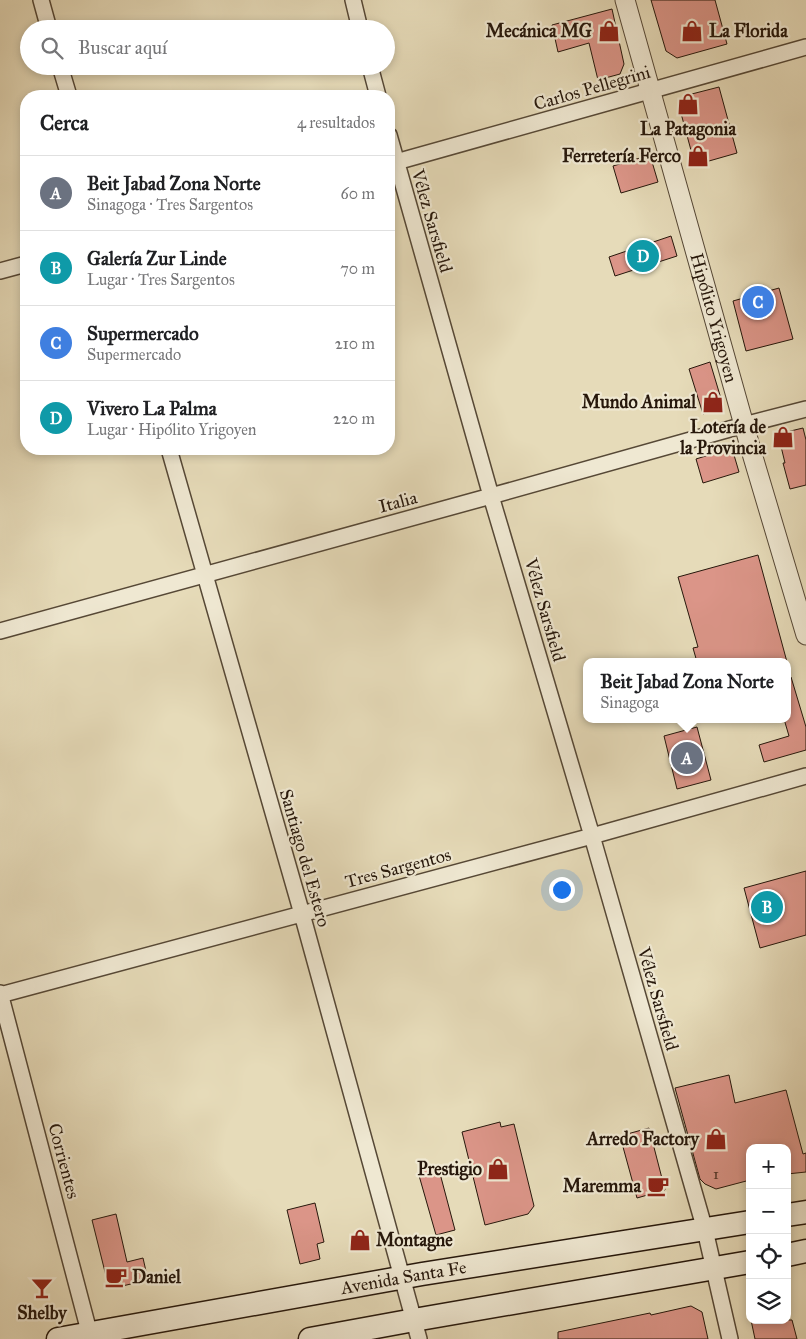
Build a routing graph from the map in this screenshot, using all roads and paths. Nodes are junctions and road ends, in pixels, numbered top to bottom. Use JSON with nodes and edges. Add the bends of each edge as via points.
{"nodes":[{"id":1,"x":41,"y":0,"type":"edge"},
{"id":2,"x":353,"y":0,"type":"edge"},
{"id":3,"x":625,"y":0,"type":"edge"},
{"id":4,"x":47,"y":20,"type":"edge"},
{"id":5,"x":358,"y":20,"type":"edge"},
{"id":6,"x":806,"y":48,"type":"edge"},
{"id":7,"x":62,"y":75,"type":"edge"},
{"id":8,"x":372,"y":75,"type":"edge"},
{"id":9,"x":66,"y":90,"type":"edge"},
{"id":10,"x":376,"y":90,"type":"edge"},
{"id":11,"x":650,"y":91,"type":"junction"},
{"id":12,"x":395,"y":162,"type":"edge"},
{"id":13,"x":395,"y":173,"type":"edge"},
{"id":14,"x":20,"y":265,"type":"edge"},
{"id":15,"x":0,"y":270,"type":"edge"},
{"id":16,"x":806,"y":409,"type":"edge"},
{"id":17,"x":744,"y":425,"type":"junction"},
{"id":18,"x":171,"y":455,"type":"edge"},
{"id":19,"x":491,"y":496,"type":"junction"},
{"id":20,"x":205,"y":575,"type":"junction"},
{"id":21,"x":0,"y":631,"type":"edge"},
{"id":22,"x":806,"y":635,"type":"edge"},
{"id":23,"x":806,"y":776,"type":"edge"},
{"id":24,"x":592,"y":836,"type":"junction"},
{"id":25,"x":302,"y":914,"type":"junction"},
{"id":26,"x":0,"y":994,"type":"edge"},
{"id":27,"x":806,"y":1212,"type":"edge"},
{"id":28,"x":791,"y":1214,"type":"edge"},
{"id":29,"x":746,"y":1223,"type":"edge"},
{"id":30,"x":705,"y":1230,"type":"junction"},
{"id":31,"x":806,"y":1251,"type":"edge"},
{"id":32,"x":791,"y":1254,"type":"edge"},
{"id":33,"x":746,"y":1263,"type":"edge"},
{"id":34,"x":715,"y":1269,"type":"junction"},
{"id":35,"x":402,"y":1278,"type":"junction"},
{"id":36,"x":417,"y":1329,"type":"edge"},
{"id":37,"x":90,"y":1336,"type":"edge"},
{"id":38,"x":58,"y":1339,"type":"edge"},
{"id":39,"x":310,"y":1339,"type":"edge"},
{"id":40,"x":730,"y":1339,"type":"edge"}],
"edges":[{"from":1,"to":4,"type":"street"},
{"from":2,"to":5,"type":"street"},
{"from":3,"to":11,"type":"street","name":"Hipólito Yrigoyen"},
{"from":6,"to":11,"type":"street","name":"Carlos Pellegrini"},
{"from":7,"to":9,"type":"street"},
{"from":8,"to":10,"type":"street"},
{"from":11,"to":12,"type":"street","name":"Carlos Pellegrini"},
{"from":11,"to":17,"type":"street","name":"Hipólito Yrigoyen"},
{"from":13,"to":19,"type":"street","name":"Vélez Sarsfield"},
{"from":14,"to":15,"type":"street"},
{"from":16,"to":17,"type":"street","name":"Italia"},
{"from":17,"to":19,"type":"street","name":"Italia"},
{"from":17,"to":22,"type":"street","name":"Hipólito Yrigoyen"},
{"from":18,"to":20,"type":"street","name":"Santiago del Estero"},
{"from":19,"to":20,"type":"street","name":"Italia"},
{"from":19,"to":24,"type":"street","name":"Vélez Sarsfield"},
{"from":20,"to":21,"type":"street","name":"Italia"},
{"from":20,"to":25,"type":"street","name":"Santiago del Estero"},
{"from":23,"to":24,"type":"street","name":"Tres Sargentos"},
{"from":24,"to":25,"type":"street","name":"Tres Sargentos"},
{"from":24,"to":30,"type":"street","name":"Vélez Sarsfield"},
{"from":25,"to":26,"type":"street","name":"Tres Sargentos"},
{"from":25,"to":35,"type":"street","name":"Santiago del Estero"},
{"from":26,"to":37,"type":"street","name":"Corrientes"},
{"from":27,"to":28,"type":"main road"},
{"from":29,"to":30,"type":"main road","name":"Avenida Santa Fe"},
{"from":30,"to":34,"type":"street","name":"Vélez Sarsfield"},
{"from":30,"to":35,"type":"main road","name":"Avenida Santa Fe"},
{"from":31,"to":32,"type":"main road"},
{"from":33,"to":34,"type":"main road"},
{"from":34,"to":36,"type":"main road","via":[[611,1286]]},
{"from":34,"to":40,"type":"street","name":"Vélez Sarsfield"},
{"from":35,"to":36,"type":"street","name":"Santiago del Estero"},
{"from":35,"to":37,"type":"main road","name":"Avenida Santa Fe"},
{"from":36,"to":39,"type":"main road"},
{"from":37,"to":38,"type":"main road","name":"Avenida Santa Fe"}]}
